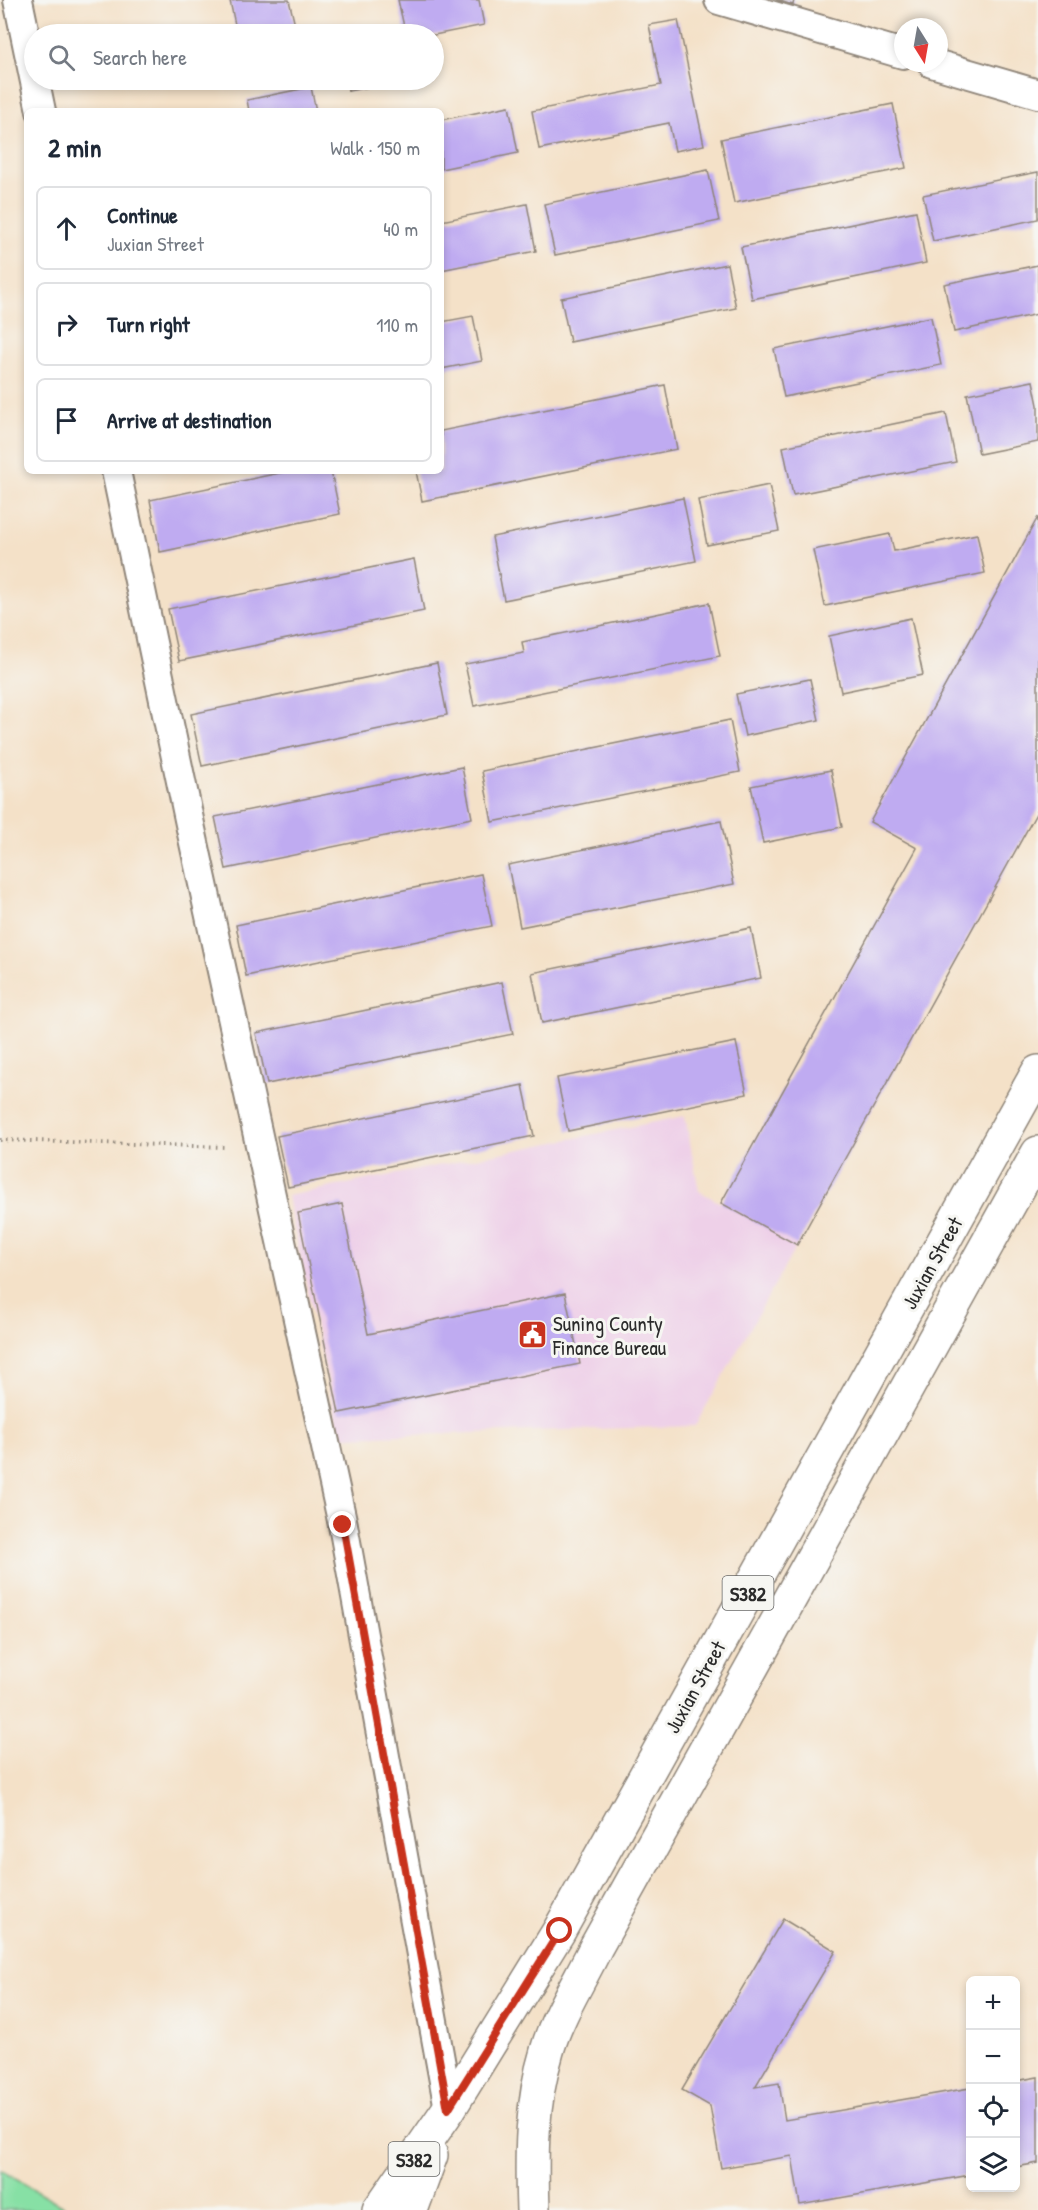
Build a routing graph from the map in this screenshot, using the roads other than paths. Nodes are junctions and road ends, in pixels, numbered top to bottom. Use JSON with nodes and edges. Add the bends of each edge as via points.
{"nodes":[{"id":1,"x":18,"y":0,"type":"edge"},
{"id":2,"x":719,"y":0,"type":"edge"},
{"id":3,"x":24,"y":29,"type":"edge"},
{"id":4,"x":894,"y":51,"type":"edge"},
{"id":5,"x":948,"y":68,"type":"edge"},
{"id":6,"x":37,"y":90,"type":"edge"},
{"id":7,"x":1038,"y":94,"type":"edge"},
{"id":8,"x":40,"y":108,"type":"edge"},
{"id":9,"x":117,"y":474,"type":"edge"},
{"id":10,"x":1038,"y":1072,"type":"edge"},
{"id":11,"x":1038,"y":1153,"type":"edge"},
{"id":12,"x":448,"y":2109,"type":"junction"},
{"id":13,"x":379,"y":2210,"type":"edge"},
{"id":14,"x":411,"y":2210,"type":"edge"},
{"id":15,"x":533,"y":2210,"type":"edge"}],
"edges":[{"from":1,"to":3,"type":"street"},
{"from":2,"to":4,"type":"street"},
{"from":5,"to":7,"type":"street"},
{"from":6,"to":8,"type":"street"},
{"from":9,"to":12,"type":"street","via":[[343,1525]]},
{"from":10,"to":12,"type":"main road","name":"Juxian Street","number":"S382","via":[[560,1931]]},
{"from":11,"to":15,"type":"main road","name":"Juxian Street","number":"S382","via":[[596,1947],[552,2038],[534,2103]]},
{"from":12,"to":13,"type":"main road","number":"S382"},
{"from":12,"to":14,"type":"main road"}]}
